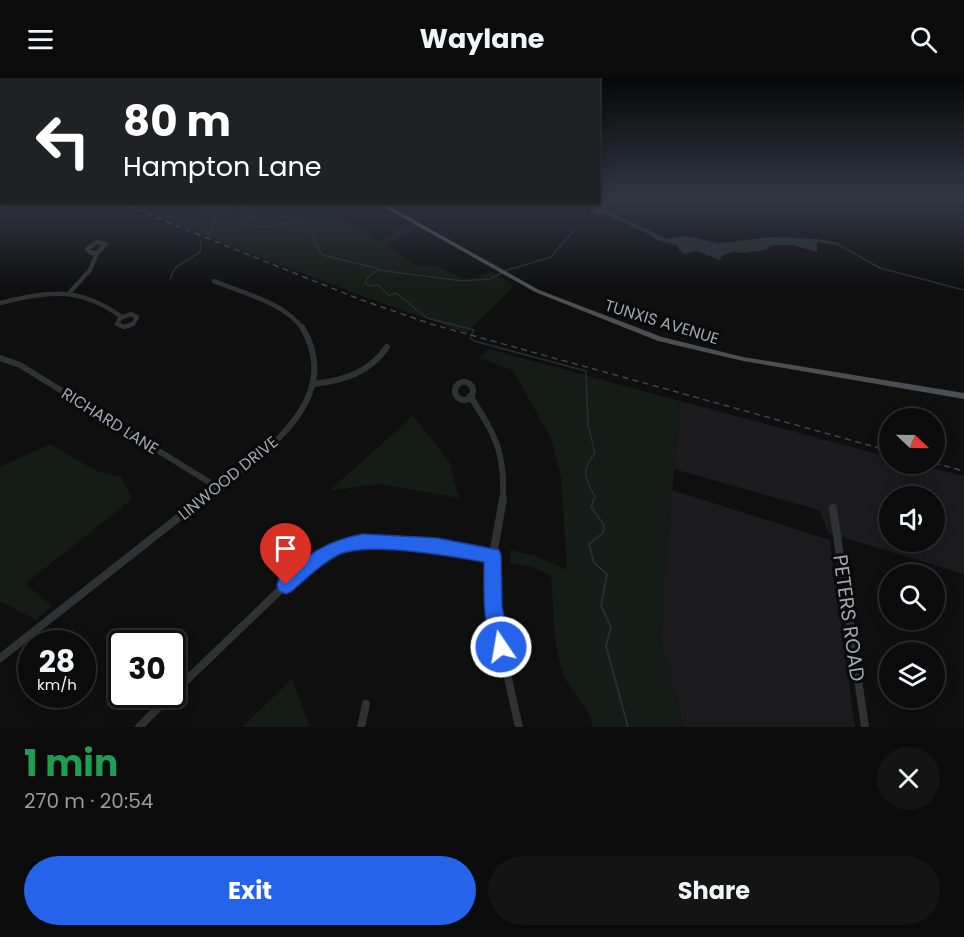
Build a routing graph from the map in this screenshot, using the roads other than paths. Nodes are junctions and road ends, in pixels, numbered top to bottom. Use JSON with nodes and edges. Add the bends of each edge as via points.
{"nodes":[{"id":1,"x":422,"y":227,"type":"edge"},
{"id":2,"x":97,"y":254,"type":"dead end"},
{"id":3,"x":214,"y":281,"type":"dead end"},
{"id":4,"x":70,"y":292,"type":"junction"},
{"id":5,"x":0,"y":303,"type":"edge"},
{"id":6,"x":122,"y":317,"type":"dead end"},
{"id":7,"x":387,"y":347,"type":"dead end"},
{"id":8,"x":0,"y":358,"type":"edge"},
{"id":9,"x":314,"y":384,"type":"junction"},
{"id":10,"x":470,"y":396,"type":"dead end"},
{"id":11,"x":964,"y":396,"type":"edge"},
{"id":12,"x":217,"y":487,"type":"junction"},
{"id":13,"x":833,"y":508,"type":"dead end"},
{"id":14,"x":493,"y":555,"type":"junction"},
{"id":15,"x":0,"y":658,"type":"edge"},
{"id":16,"x":186,"y":681,"type":"edge"},
{"id":17,"x":366,"y":704,"type":"dead end"},
{"id":18,"x":158,"y":708,"type":"edge"},
{"id":19,"x":139,"y":727,"type":"edge"},
{"id":20,"x":362,"y":727,"type":"edge"},
{"id":21,"x":519,"y":727,"type":"edge"},
{"id":22,"x":865,"y":727,"type":"edge"}],
"edges":[{"from":1,"to":11,"type":"main road","name":"TUNXIS AVENUE","via":[[570,306],[677,345]]},
{"from":2,"to":4,"type":"street","via":[[89,273]]},
{"from":3,"to":9,"type":"street","name":"LINWOOD DRIVE","via":[[278,307],[300,323],[314,347]]},
{"from":4,"to":5,"type":"street"},
{"from":4,"to":6,"type":"street","via":[[95,298]]},
{"from":7,"to":9,"type":"street","via":[[371,366],[352,378]]},
{"from":8,"to":12,"type":"street","name":"RICHARD LANE","via":[[20,366]]},
{"from":9,"to":12,"type":"street","name":"LINWOOD DRIVE","via":[[303,407],[280,436]]},
{"from":10,"to":14,"type":"street","via":[[494,431],[504,470],[503,503]]},
{"from":12,"to":15,"type":"street","name":"LINWOOD DRIVE"},
{"from":13,"to":22,"type":"street","name":"PETERS ROAD"},
{"from":14,"to":16,"type":"street","via":[[392,542],[363,541],[340,546],[302,569]]},
{"from":14,"to":21,"type":"street","via":[[492,607]]},
{"from":17,"to":20,"type":"street"},
{"from":18,"to":19,"type":"street"}]}
